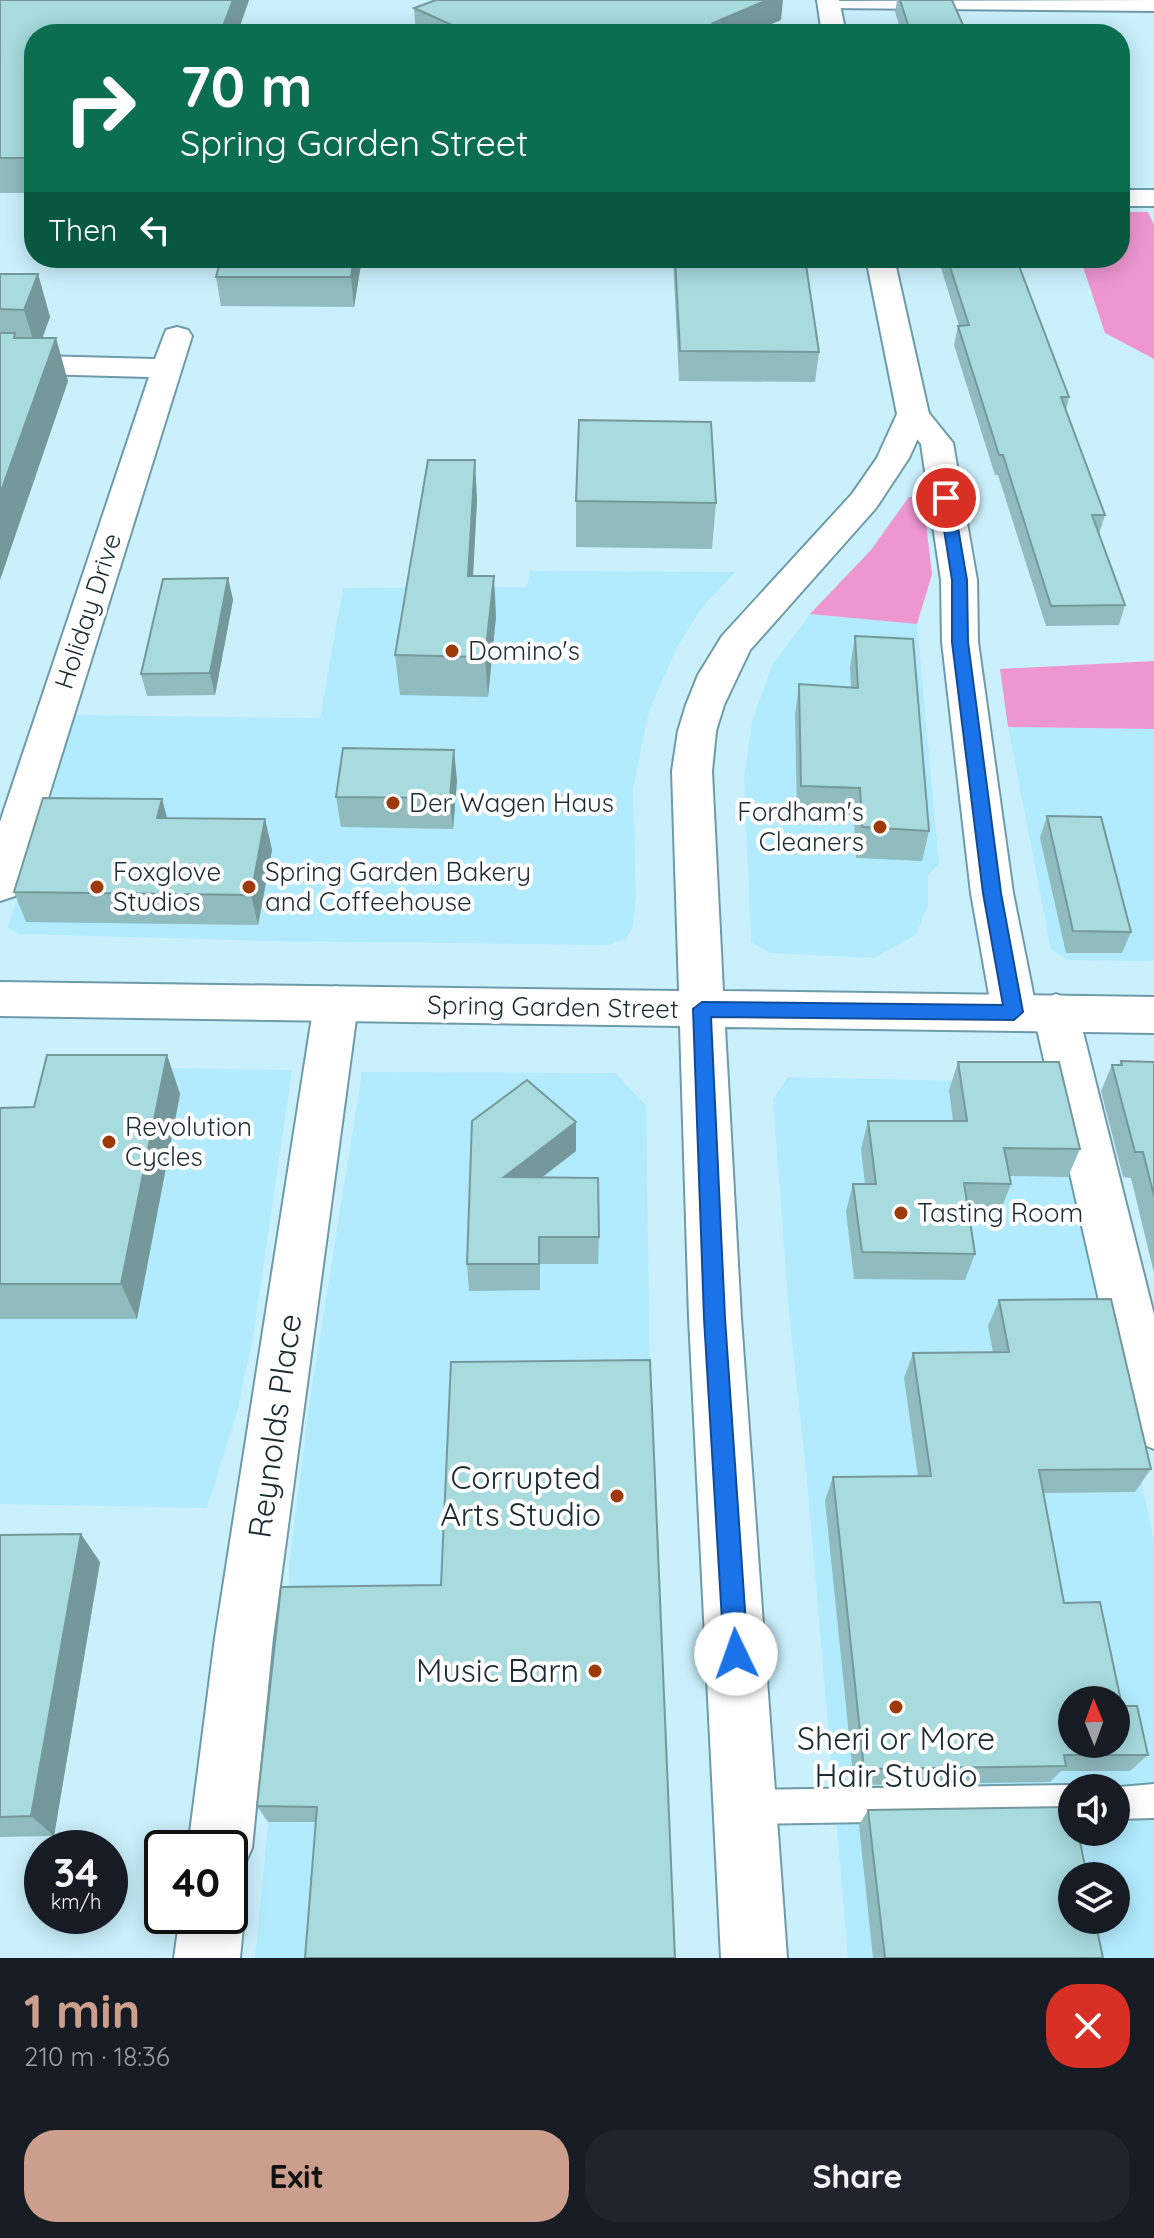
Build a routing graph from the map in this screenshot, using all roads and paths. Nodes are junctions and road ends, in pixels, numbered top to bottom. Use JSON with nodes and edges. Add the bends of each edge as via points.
{"nodes":[{"id":1,"x":828,"y":1,"type":"edge"},
{"id":2,"x":1154,"y":2,"type":"edge"},
{"id":3,"x":832,"y":24,"type":"edge"},
{"id":4,"x":1130,"y":198,"type":"edge"},
{"id":5,"x":1154,"y":198,"type":"edge"},
{"id":6,"x":882,"y":268,"type":"edge"},
{"id":7,"x":0,"y":364,"type":"edge"},
{"id":8,"x":913,"y":414,"type":"junction"},
{"id":9,"x":0,"y":885,"type":"edge"},
{"id":10,"x":0,"y":999,"type":"edge"},
{"id":11,"x":336,"y":1004,"type":"junction"},
{"id":12,"x":702,"y":1009,"type":"junction"},
{"id":13,"x":1035,"y":1012,"type":"junction"},
{"id":14,"x":1154,"y":1015,"type":"edge"},
{"id":15,"x":1154,"y":1423,"type":"edge"},
{"id":16,"x":1154,"y":1801,"type":"edge"},
{"id":17,"x":1058,"y":1802,"type":"edge"},
{"id":18,"x":1130,"y":1802,"type":"edge"},
{"id":19,"x":746,"y":1807,"type":"junction"},
{"id":20,"x":222,"y":1830,"type":"edge"},
{"id":21,"x":210,"y":1934,"type":"edge"},
{"id":22,"x":207,"y":1958,"type":"edge"},
{"id":23,"x":754,"y":1958,"type":"edge"}],
"edges":[{"from":1,"to":2,"type":"street"},
{"from":1,"to":3,"type":"street"},
{"from":4,"to":5,"type":"street"},
{"from":6,"to":8,"type":"street"},
{"from":7,"to":9,"type":"street","name":"Holiday Drive","via":[[171,352]]},
{"from":8,"to":12,"type":"street","via":[[893,458],[864,501],[735,644],[705,705],[692,783]]},
{"from":8,"to":13,"type":"street","via":[[937,443],[959,580],[960,642],[992,893]]},
{"from":10,"to":11,"type":"street","name":"Spring Garden Street"},
{"from":11,"to":12,"type":"street","name":"Spring Garden Street"},
{"from":11,"to":20,"type":"street","name":"Reynolds Place","via":[[244,1638]]},
{"from":12,"to":13,"type":"street","name":"Spring Garden Street"},
{"from":12,"to":19,"type":"street","via":[[715,1318]]},
{"from":13,"to":14,"type":"street","name":"Spring Garden Street"},
{"from":13,"to":15,"type":"street"},
{"from":16,"to":18,"type":"lane"},
{"from":17,"to":19,"type":"lane"},
{"from":19,"to":23,"type":"street"},
{"from":21,"to":22,"type":"street"}]}
